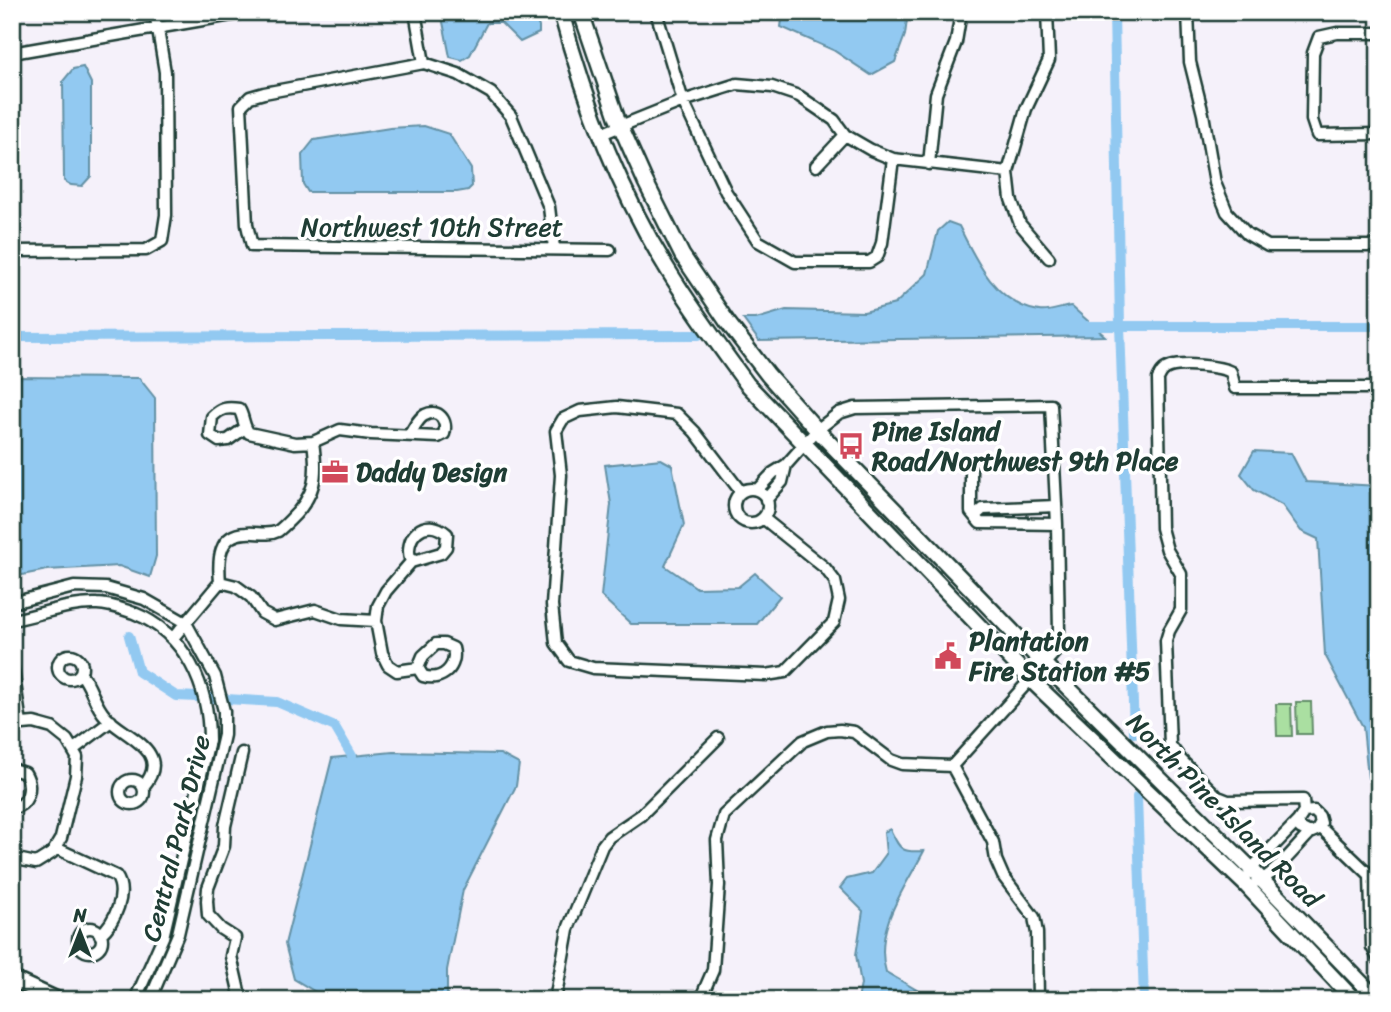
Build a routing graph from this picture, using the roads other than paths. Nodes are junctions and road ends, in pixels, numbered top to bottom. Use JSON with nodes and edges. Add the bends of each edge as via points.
{"nodes":[{"id":1,"x":155,"y":12,"type":"edge"},
{"id":2,"x":249,"y":12,"type":"edge"},
{"id":3,"x":415,"y":12,"type":"edge"},
{"id":4,"x":561,"y":12,"type":"edge"},
{"id":5,"x":581,"y":12,"type":"edge"},
{"id":6,"x":656,"y":12,"type":"edge"},
{"id":7,"x":961,"y":12,"type":"edge"},
{"id":8,"x":1047,"y":12,"type":"edge"},
{"id":9,"x":1188,"y":12,"type":"edge"},
{"id":10,"x":159,"y":29,"type":"junction"},
{"id":11,"x":1379,"y":33,"type":"edge"},
{"id":12,"x":12,"y":53,"type":"edge"},
{"id":13,"x":424,"y":62,"type":"junction"},
{"id":14,"x":683,"y":101,"type":"junction"},
{"id":15,"x":620,"y":126,"type":"junction"},
{"id":16,"x":601,"y":134,"type":"junction"},
{"id":17,"x":1379,"y":134,"type":"edge"},
{"id":18,"x":845,"y":135,"type":"junction"},
{"id":19,"x":893,"y":159,"type":"junction"},
{"id":20,"x":929,"y":163,"type":"junction"},
{"id":21,"x":816,"y":166,"type":"dead end"},
{"id":22,"x":1008,"y":172,"type":"junction"},
{"id":23,"x":1379,"y":246,"type":"edge"},
{"id":24,"x":554,"y":248,"type":"junction"},
{"id":25,"x":610,"y":250,"type":"dead end"},
{"id":26,"x":12,"y":251,"type":"edge"},
{"id":27,"x":1049,"y":258,"type":"dead end"},
{"id":28,"x":1379,"y":388,"type":"edge"},
{"id":29,"x":245,"y":428,"type":"dead end"},
{"id":30,"x":817,"y":430,"type":"junction"},
{"id":31,"x":410,"y":434,"type":"dead end"},
{"id":32,"x":313,"y":442,"type":"junction"},
{"id":33,"x":803,"y":444,"type":"junction"},
{"id":34,"x":786,"y":465,"type":"junction"},
{"id":35,"x":971,"y":466,"type":"dead end"},
{"id":36,"x":757,"y":490,"type":"junction"},
{"id":37,"x":741,"y":492,"type":"junction"},
{"id":38,"x":766,"y":500,"type":"junction"},
{"id":39,"x":1056,"y":506,"type":"junction"},
{"id":40,"x":975,"y":516,"type":"junction"},
{"id":41,"x":763,"y":517,"type":"junction"},
{"id":42,"x":1057,"y":524,"type":"junction"},
{"id":43,"x":411,"y":562,"type":"junction"},
{"id":44,"x":219,"y":582,"type":"junction"},
{"id":45,"x":12,"y":603,"type":"edge"},
{"id":46,"x":12,"y":620,"type":"edge"},
{"id":47,"x":376,"y":621,"type":"junction"},
{"id":48,"x":186,"y":623,"type":"junction"},
{"id":49,"x":173,"y":638,"type":"junction"},
{"id":50,"x":12,"y":663,"type":"edge"},
{"id":51,"x":1044,"y":664,"type":"junction"},
{"id":52,"x":418,"y":668,"type":"dead end"},
{"id":53,"x":81,"y":674,"type":"dead end"},
{"id":54,"x":1030,"y":679,"type":"junction"},
{"id":55,"x":111,"y":721,"type":"junction"},
{"id":56,"x":16,"y":725,"type":"edge"},
{"id":57,"x":718,"y":738,"type":"dead end"},
{"id":58,"x":74,"y":749,"type":"junction"},
{"id":59,"x":242,"y":753,"type":"dead end"},
{"id":60,"x":952,"y":766,"type":"junction"},
{"id":61,"x":12,"y":769,"type":"edge"},
{"id":62,"x":142,"y":787,"type":"dead end"},
{"id":63,"x":12,"y":808,"type":"edge"},
{"id":64,"x":1301,"y":817,"type":"junction"},
{"id":65,"x":1315,"y":830,"type":"junction"},
{"id":66,"x":56,"y":848,"type":"junction"},
{"id":67,"x":12,"y":858,"type":"edge"},
{"id":68,"x":1251,"y":869,"type":"junction"},
{"id":69,"x":1262,"y":880,"type":"junction"},
{"id":70,"x":1245,"y":884,"type":"junction"},
{"id":71,"x":100,"y":935,"type":"dead end"},
{"id":72,"x":1379,"y":960,"type":"edge"},
{"id":73,"x":12,"y":979,"type":"edge"},
{"id":74,"x":58,"y":1000,"type":"edge"},
{"id":75,"x":135,"y":1000,"type":"edge"},
{"id":76,"x":150,"y":1000,"type":"edge"},
{"id":77,"x":241,"y":1000,"type":"edge"},
{"id":78,"x":555,"y":1000,"type":"edge"},
{"id":79,"x":700,"y":1000,"type":"edge"},
{"id":80,"x":1038,"y":1000,"type":"edge"},
{"id":81,"x":1354,"y":1000,"type":"edge"},
{"id":82,"x":1378,"y":1000,"type":"edge"}],
"edges":[{"from":1,"to":10,"type":"street"},
{"from":2,"to":10,"type":"street"},
{"from":3,"to":13,"type":"street"},
{"from":4,"to":16,"type":"main road","name":"North Pine Island Road"},
{"from":5,"to":15,"type":"main road","name":"North Pine Island Road"},
{"from":6,"to":14,"type":"street"},
{"from":7,"to":20,"type":"street","via":[[956,42],[936,94]]},
{"from":8,"to":22,"type":"street","via":[[1049,60],[1026,109]]},
{"from":9,"to":23,"type":"street","via":[[1189,62],[1215,183],[1227,212],[1247,234],[1268,246]]},
{"from":10,"to":12,"type":"street"},
{"from":10,"to":26,"type":"street","via":[[165,72],[166,215],[162,241],[146,250]]},
{"from":11,"to":17,"type":"street","via":[[1319,37],[1312,52],[1312,120],[1317,135]]},
{"from":13,"to":24,"type":"street","via":[[491,93],[510,116],[549,207]]},
{"from":13,"to":24,"type":"street","name":"Northwest 10th Street","via":[[250,97],[241,106],[252,246]]},
{"from":14,"to":15,"type":"street"},
{"from":14,"to":18,"type":"street","via":[[737,84],[772,87],[799,96],[834,120]]},
{"from":14,"to":19,"type":"street","via":[[726,192],[758,241],[795,262],[869,262],[877,257]]},
{"from":15,"to":16,"type":"street"},
{"from":15,"to":30,"type":"main road","name":"North Pine Island Road","via":[[682,255],[736,333]]},
{"from":16,"to":33,"type":"main road","name":"North Pine Island Road","via":[[667,268],[747,384]]},
{"from":18,"to":19,"type":"street"},
{"from":18,"to":21,"type":"street"},
{"from":19,"to":20,"type":"street"},
{"from":20,"to":22,"type":"street"},
{"from":22,"to":27,"type":"street","via":[[1020,224]]},
{"from":24,"to":25,"type":"street","name":"Northwest 10th Street"},
{"from":28,"to":64,"type":"street","via":[[1235,388],[1231,372],[1223,367],[1173,366],[1158,379],[1161,528],[1181,574],[1181,610],[1166,641],[1170,744],[1218,797],[1228,801],[1303,800]]},
{"from":29,"to":32,"type":"street","via":[[248,433],[295,443]]},
{"from":30,"to":33,"type":"street"},
{"from":30,"to":39,"type":"street","via":[[839,413],[855,408],[1051,405]]},
{"from":30,"to":51,"type":"main road","name":"North Pine Island Road"},
{"from":31,"to":32,"type":"street","via":[[340,430]]},
{"from":32,"to":44,"type":"street","via":[[316,477],[304,506],[278,531],[246,533],[228,540],[218,557]]},
{"from":33,"to":34,"type":"street"},
{"from":33,"to":54,"type":"main road","name":"North Pine Island Road"},
{"from":34,"to":36,"type":"street"},
{"from":34,"to":38,"type":"street","via":[[782,482]]},
{"from":35,"to":40,"type":"street","via":[[971,512]]},
{"from":36,"to":37,"type":"street"},
{"from":36,"to":38,"type":"street"},
{"from":37,"to":41,"type":"street","via":[[734,506],[738,516],[753,522]]},
{"from":37,"to":41,"type":"street","via":[[677,414],[617,407],[580,411],[563,419],[556,431],[561,475],[552,606],[556,643],[569,661],[593,668],[785,672],[834,622],[839,600],[835,581],[825,568]]},
{"from":38,"to":41,"type":"street"},
{"from":39,"to":40,"type":"street","via":[[983,509]]},
{"from":39,"to":42,"type":"street"},
{"from":40,"to":42,"type":"street","via":[[980,523]]},
{"from":42,"to":51,"type":"street","via":[[1059,632],[1057,650]]},
{"from":43,"to":43,"type":"street","via":[[441,553],[447,534],[435,527],[418,529],[408,548]]},
{"from":43,"to":47,"type":"street","via":[[386,591]]},
{"from":44,"to":47,"type":"street","via":[[236,586],[251,597],[261,613],[275,620],[315,610],[341,619]]},
{"from":44,"to":48,"type":"street"},
{"from":45,"to":48,"type":"street","via":[[74,587],[106,588],[144,599]]},
{"from":46,"to":49,"type":"street","name":"Central Park Drive","via":[[67,606],[113,605],[147,619]]},
{"from":47,"to":52,"type":"street","via":[[388,665],[397,671]]},
{"from":48,"to":49,"type":"street"},
{"from":48,"to":76,"type":"street","name":"Central Park Drive","via":[[215,676],[224,711],[224,735],[178,934]]},
{"from":49,"to":75,"type":"street","name":"Central Park Drive","via":[[200,683],[209,717],[209,740],[163,937]]},
{"from":50,"to":56,"type":"street"},
{"from":51,"to":54,"type":"street"},
{"from":51,"to":68,"type":"main road","name":"North Pine Island Road"},
{"from":53,"to":55,"type":"street"},
{"from":54,"to":60,"type":"street"},
{"from":54,"to":70,"type":"main road","name":"North Pine Island Road"},
{"from":55,"to":58,"type":"street"},
{"from":55,"to":62,"type":"street","via":[[149,754],[151,774]]},
{"from":56,"to":58,"type":"street","via":[[52,728]]},
{"from":57,"to":78,"type":"street","via":[[641,815],[602,846],[568,929]]},
{"from":58,"to":66,"type":"street","via":[[76,776]]},
{"from":59,"to":77,"type":"street","via":[[224,846],[207,901],[208,915],[235,938],[231,956]]},
{"from":60,"to":79,"type":"street","via":[[902,764],[854,732],[816,734],[803,741],[724,815],[717,840],[713,970]]},
{"from":60,"to":80,"type":"street","via":[[993,842],[1003,876],[1034,917]]},
{"from":61,"to":63,"type":"street","via":[[29,779],[28,797]]},
{"from":64,"to":65,"type":"street","via":[[1300,828]]},
{"from":64,"to":65,"type":"street","via":[[1310,811],[1317,813],[1321,820]]},
{"from":64,"to":68,"type":"street"},
{"from":65,"to":69,"type":"street"},
{"from":65,"to":72,"type":"street","via":[[1370,875],[1372,947]]},
{"from":66,"to":67,"type":"street","via":[[37,863]]},
{"from":66,"to":71,"type":"street","via":[[120,882],[121,897],[108,928]]},
{"from":68,"to":69,"type":"main road","name":"North Pine Island Road"},
{"from":68,"to":70,"type":"street"},
{"from":69,"to":70,"type":"street"},
{"from":69,"to":82,"type":"main road","name":"North Pine Island Road"},
{"from":70,"to":81,"type":"main road","name":"North Pine Island Road"},
{"from":73,"to":74,"type":"main road"}]}
